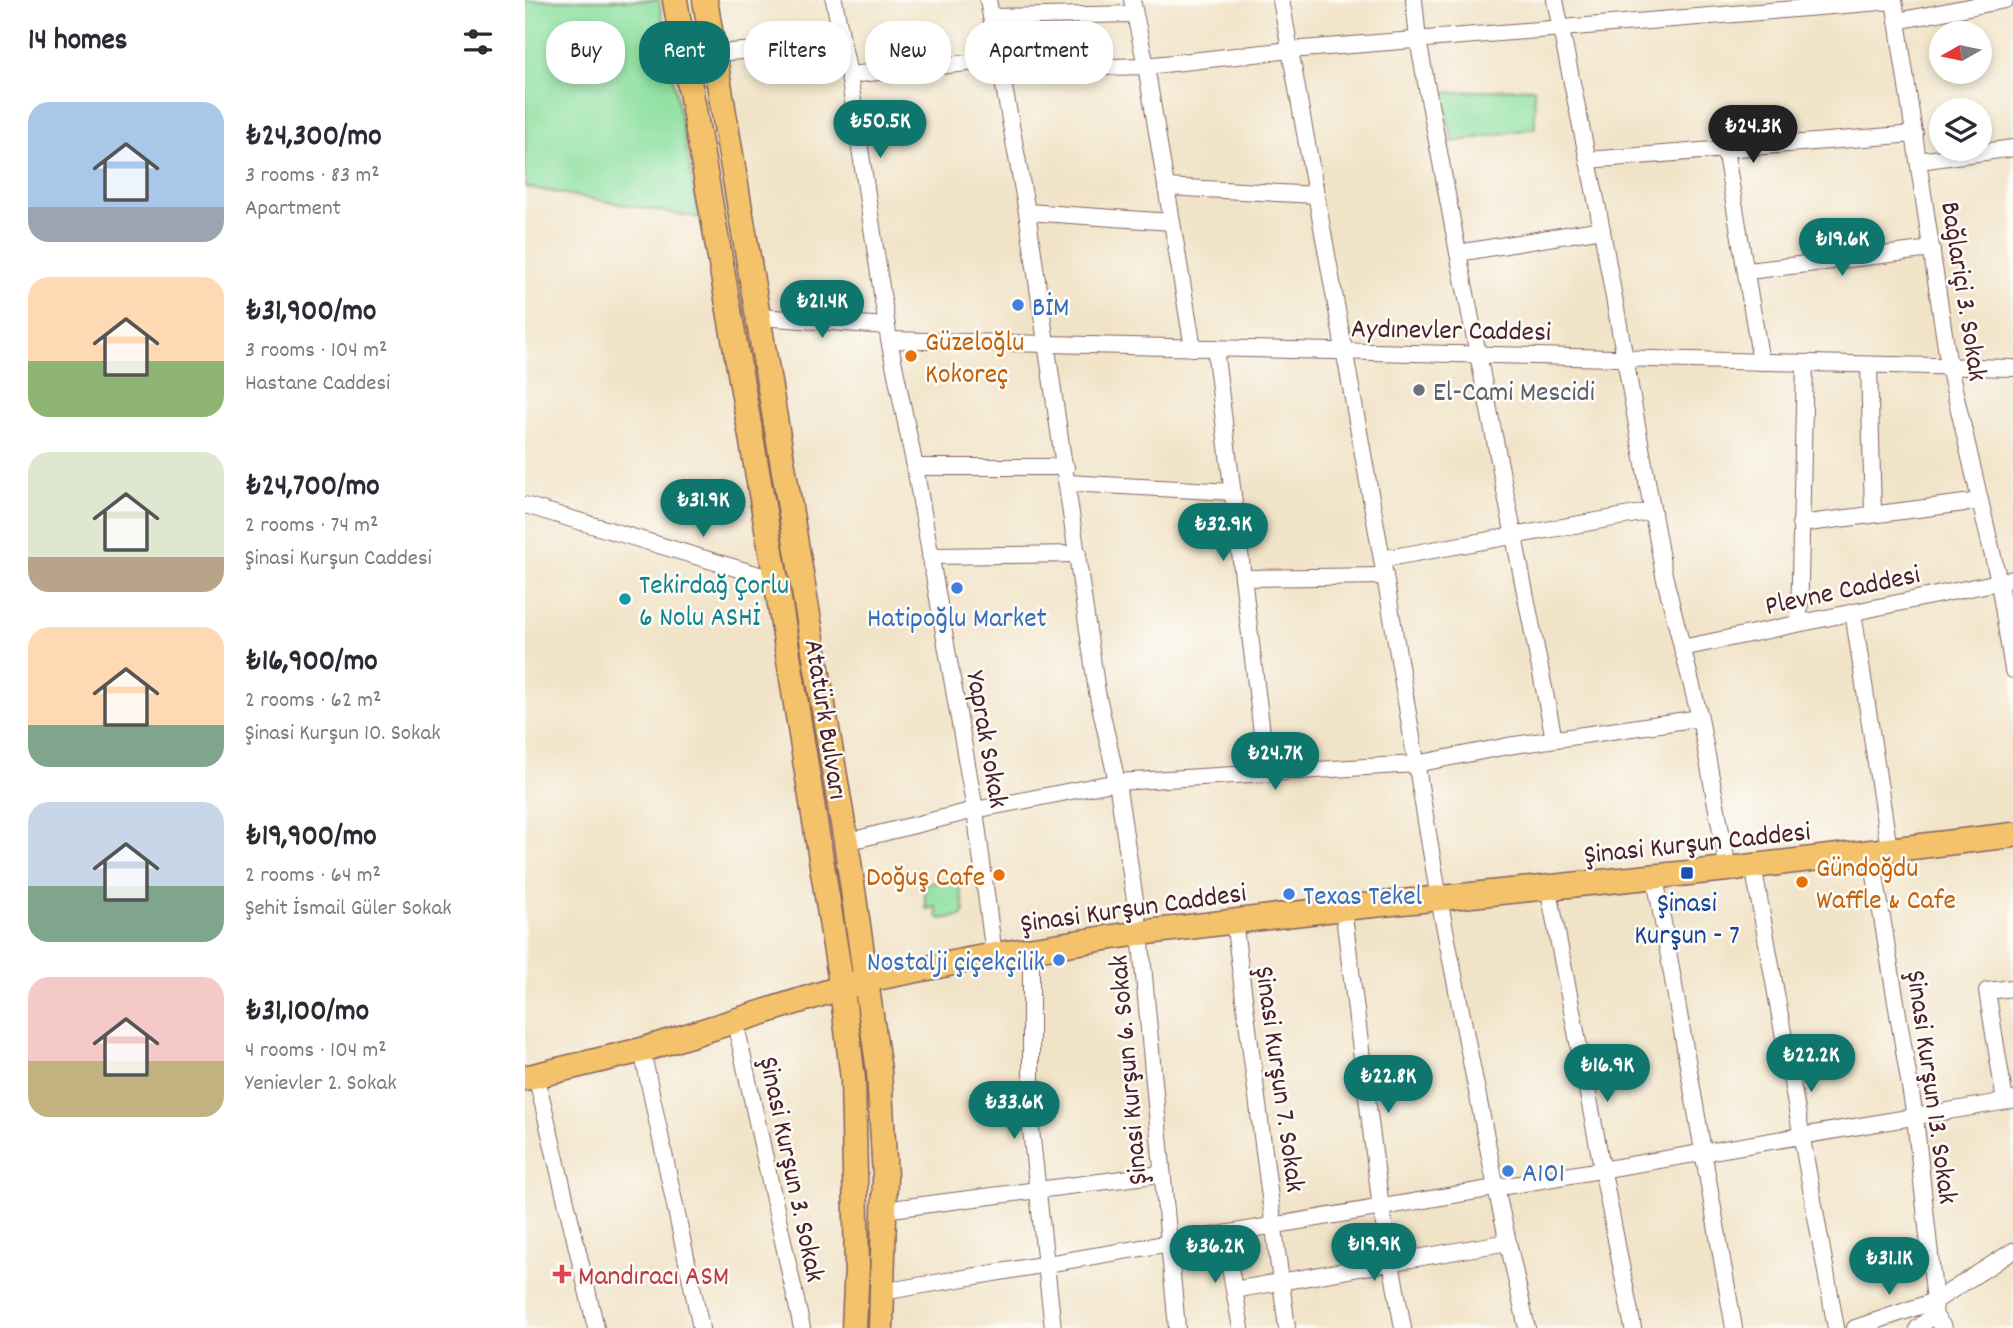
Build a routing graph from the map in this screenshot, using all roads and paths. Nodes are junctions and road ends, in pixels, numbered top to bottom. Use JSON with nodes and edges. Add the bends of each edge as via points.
{"nodes":[{"id":1,"x":675,"y":0,"type":"edge"},
{"id":2,"x":705,"y":0,"type":"edge"},
{"id":3,"x":834,"y":0,"type":"edge"},
{"id":4,"x":988,"y":0,"type":"edge"},
{"id":5,"x":1281,"y":0,"type":"edge"},
{"id":6,"x":1414,"y":0,"type":"edge"},
{"id":7,"x":1555,"y":0,"type":"edge"},
{"id":8,"x":2005,"y":0,"type":"edge"},
{"id":9,"x":1894,"y":1,"type":"edge"},
{"id":10,"x":1133,"y":7,"type":"edge"},
{"id":11,"x":1756,"y":7,"type":"edge"},
{"id":12,"x":991,"y":17,"type":"junction"},
{"id":13,"x":709,"y":21,"type":"edge"},
{"id":14,"x":838,"y":21,"type":"edge"},
{"id":15,"x":992,"y":21,"type":"edge"},
{"id":16,"x":1897,"y":21,"type":"junction"},
{"id":17,"x":1561,"y":27,"type":"junction"},
{"id":18,"x":1418,"y":40,"type":"junction"},
{"id":19,"x":1290,"y":50,"type":"junction"},
{"id":20,"x":1113,"y":66,"type":"edge"},
{"id":21,"x":1146,"y":66,"type":"junction"},
{"id":22,"x":965,"y":67,"type":"edge"},
{"id":23,"x":851,"y":75,"type":"edge"},
{"id":24,"x":719,"y":84,"type":"edge"},
{"id":25,"x":850,"y":84,"type":"edge"},
{"id":26,"x":1003,"y":84,"type":"edge"},
{"id":27,"x":1915,"y":134,"type":"junction"},
{"id":28,"x":2013,"y":148,"type":"edge"},
{"id":29,"x":1725,"y":149,"type":"junction"},
{"id":30,"x":1588,"y":160,"type":"junction"},
{"id":31,"x":1919,"y":161,"type":"junction"},
{"id":32,"x":1166,"y":187,"type":"junction"},
{"id":33,"x":1316,"y":195,"type":"junction"},
{"id":34,"x":1027,"y":212,"type":"junction"},
{"id":35,"x":1172,"y":222,"type":"junction"},
{"id":36,"x":1602,"y":229,"type":"junction"},
{"id":37,"x":1931,"y":249,"type":"junction"},
{"id":38,"x":1458,"y":253,"type":"junction"},
{"id":39,"x":1748,"y":271,"type":"junction"},
{"id":40,"x":760,"y":317,"type":"junction"},
{"id":41,"x":888,"y":333,"type":"junction"},
{"id":42,"x":1048,"y":344,"type":"junction"},
{"id":43,"x":1193,"y":348,"type":"junction"},
{"id":44,"x":1215,"y":348,"type":"junction"},
{"id":45,"x":1343,"y":351,"type":"junction"},
{"id":46,"x":1478,"y":355,"type":"junction"},
{"id":47,"x":1626,"y":358,"type":"junction"},
{"id":48,"x":1761,"y":362,"type":"junction"},
{"id":49,"x":1805,"y":363,"type":"junction"},
{"id":50,"x":1869,"y":365,"type":"junction"},
{"id":51,"x":1948,"y":367,"type":"junction"},
{"id":52,"x":2013,"y":369,"type":"edge"},
{"id":53,"x":915,"y":467,"type":"junction"},
{"id":54,"x":1067,"y":475,"type":"junction"},
{"id":55,"x":1232,"y":492,"type":"junction"},
{"id":56,"x":1980,"y":501,"type":"junction"},
{"id":57,"x":525,"y":505,"type":"edge"},
{"id":58,"x":1653,"y":511,"type":"junction"},
{"id":59,"x":1873,"y":514,"type":"junction"},
{"id":60,"x":1800,"y":524,"type":"junction"},
{"id":61,"x":1513,"y":536,"type":"junction"},
{"id":62,"x":1078,"y":554,"type":"junction"},
{"id":63,"x":930,"y":556,"type":"junction"},
{"id":64,"x":1384,"y":568,"type":"junction"},
{"id":65,"x":1243,"y":578,"type":"junction"},
{"id":66,"x":776,"y":580,"type":"junction"},
{"id":67,"x":2006,"y":581,"type":"edge"},
{"id":68,"x":1853,"y":612,"type":"junction"},
{"id":69,"x":1799,"y":623,"type":"junction"},
{"id":70,"x":1682,"y":648,"type":"junction"},
{"id":71,"x":2013,"y":670,"type":"edge"},
{"id":72,"x":1700,"y":718,"type":"junction"},
{"id":73,"x":1554,"y":739,"type":"junction"},
{"id":74,"x":1416,"y":764,"type":"junction"},
{"id":75,"x":1267,"y":774,"type":"junction"},
{"id":76,"x":1117,"y":782,"type":"junction"},
{"id":77,"x":975,"y":810,"type":"junction"},
{"id":78,"x":2013,"y":835,"type":"edge"},
{"id":79,"x":846,"y":842,"type":"junction"},
{"id":80,"x":1880,"y":850,"type":"junction"},
{"id":81,"x":1753,"y":865,"type":"junction"},
{"id":82,"x":1728,"y":869,"type":"junction"},
{"id":83,"x":1655,"y":877,"type":"junction"},
{"id":84,"x":1548,"y":886,"type":"junction"},
{"id":85,"x":1439,"y":899,"type":"junction"},
{"id":86,"x":1343,"y":908,"type":"junction"},
{"id":87,"x":1234,"y":921,"type":"junction"},
{"id":88,"x":1140,"y":933,"type":"junction"},
{"id":89,"x":1031,"y":951,"type":"junction"},
{"id":90,"x":994,"y":956,"type":"junction"},
{"id":91,"x":866,"y":980,"type":"junction"},
{"id":92,"x":2013,"y":988,"type":"edge"},
{"id":93,"x":842,"y":989,"type":"junction"},
{"id":94,"x":735,"y":1021,"type":"junction"},
{"id":95,"x":642,"y":1050,"type":"junction"},
{"id":96,"x":530,"y":1076,"type":"edge"},
{"id":97,"x":2009,"y":1101,"type":"edge"},
{"id":98,"x":1915,"y":1117,"type":"junction"},
{"id":99,"x":1800,"y":1136,"type":"junction"},
{"id":100,"x":1702,"y":1153,"type":"junction"},
{"id":101,"x":1601,"y":1170,"type":"junction"},
{"id":102,"x":1161,"y":1174,"type":"junction"},
{"id":103,"x":1496,"y":1188,"type":"junction"},
{"id":104,"x":1037,"y":1191,"type":"junction"},
{"id":105,"x":1381,"y":1208,"type":"junction"},
{"id":106,"x":884,"y":1210,"type":"junction"},
{"id":107,"x":1275,"y":1226,"type":"junction"},
{"id":108,"x":1224,"y":1234,"type":"junction"},
{"id":109,"x":1508,"y":1242,"type":"junction"},
{"id":110,"x":1169,"y":1244,"type":"junction"},
{"id":111,"x":2013,"y":1251,"type":"edge"},
{"id":112,"x":1390,"y":1261,"type":"junction"},
{"id":113,"x":1044,"y":1265,"type":"junction"},
{"id":114,"x":1281,"y":1281,"type":"junction"},
{"id":115,"x":1234,"y":1290,"type":"junction"},
{"id":116,"x":882,"y":1292,"type":"junction"},
{"id":117,"x":1938,"y":1315,"type":"edge"},
{"id":118,"x":596,"y":1328,"type":"edge"},
{"id":119,"x":701,"y":1328,"type":"edge"},
{"id":120,"x":801,"y":1328,"type":"edge"},
{"id":121,"x":854,"y":1328,"type":"edge"},
{"id":122,"x":881,"y":1328,"type":"edge"},
{"id":123,"x":1053,"y":1328,"type":"edge"},
{"id":124,"x":1177,"y":1328,"type":"edge"},
{"id":125,"x":1241,"y":1328,"type":"edge"},
{"id":126,"x":1287,"y":1328,"type":"edge"},
{"id":127,"x":1403,"y":1328,"type":"edge"},
{"id":128,"x":1527,"y":1328,"type":"edge"},
{"id":129,"x":1633,"y":1328,"type":"edge"},
{"id":130,"x":1734,"y":1328,"type":"edge"},
{"id":131,"x":1836,"y":1328,"type":"edge"},
{"id":132,"x":1855,"y":1328,"type":"edge"},
{"id":133,"x":1918,"y":1328,"type":"edge"}],
"edges":[{"from":1,"to":66,"type":"main road","name":"Atatürk Bulvarı"},
{"from":2,"to":13,"type":"main road","name":"Atatürk Bulvarı"},
{"from":3,"to":14,"type":"street","name":"Yaprak Sokak"},
{"from":4,"to":12,"type":"street","name":"Şinasi Kurşun 6. Sokak"},
{"from":5,"to":19,"type":"street"},
{"from":6,"to":18,"type":"street"},
{"from":7,"to":17,"type":"street"},
{"from":8,"to":16,"type":"street"},
{"from":9,"to":11,"type":"street"},
{"from":9,"to":16,"type":"street","name":"Bağlariçi 3. Sokak"},
{"from":10,"to":12,"type":"street"},
{"from":10,"to":21,"type":"street"},
{"from":11,"to":17,"type":"street"},
{"from":12,"to":15,"type":"street","name":"Şinasi Kurşun 6. Sokak"},
{"from":16,"to":27,"type":"street","name":"Bağlariçi 3. Sokak"},
{"from":17,"to":18,"type":"street"},
{"from":17,"to":30,"type":"street"},
{"from":18,"to":19,"type":"street"},
{"from":18,"to":38,"type":"street"},
{"from":19,"to":21,"type":"street"},
{"from":19,"to":33,"type":"street"},
{"from":20,"to":21,"type":"street"},
{"from":21,"to":32,"type":"street"},
{"from":22,"to":23,"type":"street"},
{"from":24,"to":40,"type":"main road","name":"Atatürk Bulvarı"},
{"from":25,"to":41,"type":"street","name":"Yaprak Sokak"},
{"from":26,"to":34,"type":"street","name":"Şinasi Kurşun 6. Sokak"},
{"from":27,"to":29,"type":"street"},
{"from":27,"to":31,"type":"street","name":"Bağlariçi 3. Sokak"},
{"from":28,"to":31,"type":"street"},
{"from":29,"to":30,"type":"street"},
{"from":29,"to":39,"type":"street"},
{"from":30,"to":36,"type":"street"},
{"from":31,"to":37,"type":"street","name":"Bağlariçi 3. Sokak"},
{"from":32,"to":33,"type":"street"},
{"from":32,"to":35,"type":"street"},
{"from":33,"to":45,"type":"street"},
{"from":34,"to":35,"type":"street"},
{"from":34,"to":42,"type":"street","name":"Şinasi Kurşun 6. Sokak"},
{"from":35,"to":43,"type":"street"},
{"from":36,"to":38,"type":"street"},
{"from":36,"to":47,"type":"street"},
{"from":37,"to":39,"type":"street"},
{"from":37,"to":51,"type":"street","name":"Bağlariçi 3. Sokak"},
{"from":38,"to":46,"type":"street"},
{"from":39,"to":48,"type":"street"},
{"from":40,"to":41,"type":"street","name":"Aydınevler Caddesi"},
{"from":40,"to":79,"type":"main road","name":"Atatürk Bulvarı"},
{"from":41,"to":42,"type":"street","name":"Aydınevler Caddesi"},
{"from":41,"to":53,"type":"street","name":"Yaprak Sokak"},
{"from":42,"to":43,"type":"street","name":"Aydınevler Caddesi"},
{"from":42,"to":54,"type":"street","name":"Şinasi Kurşun 6. Sokak"},
{"from":43,"to":44,"type":"street","name":"Aydınevler Caddesi"},
{"from":44,"to":45,"type":"street","name":"Aydınevler Caddesi"},
{"from":44,"to":55,"type":"street"},
{"from":45,"to":46,"type":"street","name":"Aydınevler Caddesi"},
{"from":45,"to":64,"type":"street"},
{"from":46,"to":47,"type":"street","name":"Aydınevler Caddesi"},
{"from":46,"to":61,"type":"street"},
{"from":47,"to":48,"type":"street","name":"Aydınevler Caddesi"},
{"from":47,"to":58,"type":"street"},
{"from":48,"to":49,"type":"street","name":"Aydınevler Caddesi"},
{"from":49,"to":50,"type":"street","name":"Aydınevler Caddesi"},
{"from":49,"to":60,"type":"street"},
{"from":50,"to":51,"type":"street","name":"Aydınevler Caddesi"},
{"from":50,"to":59,"type":"street"},
{"from":51,"to":52,"type":"street","name":"Aydınevler Caddesi"},
{"from":51,"to":56,"type":"street","name":"Bağlariçi 3. Sokak"},
{"from":53,"to":54,"type":"street"},
{"from":53,"to":63,"type":"street","name":"Yaprak Sokak"},
{"from":54,"to":55,"type":"street"},
{"from":54,"to":62,"type":"street","name":"Şinasi Kurşun 6. Sokak"},
{"from":55,"to":65,"type":"street"},
{"from":56,"to":59,"type":"street"},
{"from":56,"to":67,"type":"street","name":"Bağlariçi 3. Sokak"},
{"from":57,"to":66,"type":"street"},
{"from":58,"to":61,"type":"street"},
{"from":58,"to":70,"type":"street"},
{"from":59,"to":60,"type":"street"},
{"from":60,"to":69,"type":"street"},
{"from":61,"to":64,"type":"street"},
{"from":61,"to":73,"type":"street"},
{"from":62,"to":63,"type":"street"},
{"from":62,"to":76,"type":"street","name":"Şinasi Kurşun 6. Sokak","via":[[1097,692]]},
{"from":63,"to":77,"type":"street","name":"Yaprak Sokak"},
{"from":64,"to":65,"type":"street"},
{"from":64,"to":74,"type":"street"},
{"from":65,"to":75,"type":"street"},
{"from":66,"to":93,"type":"main road","name":"Atatürk Bulvarı"},
{"from":67,"to":68,"type":"street","name":"Plevne Caddesi"},
{"from":67,"to":71,"type":"street","name":"Bağlariçi 3. Sokak"},
{"from":68,"to":69,"type":"street","name":"Plevne Caddesi"},
{"from":68,"to":80,"type":"street","name":"Şinasi Kurşun 13. Sokak"},
{"from":69,"to":70,"type":"street","name":"Plevne Caddesi"},
{"from":70,"to":72,"type":"street"},
{"from":72,"to":73,"type":"street"},
{"from":72,"to":82,"type":"street"},
{"from":73,"to":74,"type":"street"},
{"from":74,"to":75,"type":"street"},
{"from":74,"to":85,"type":"street"},
{"from":75,"to":76,"type":"street"},
{"from":76,"to":77,"type":"street"},
{"from":76,"to":88,"type":"street","name":"Şinasi Kurşun 6. Sokak"},
{"from":77,"to":79,"type":"street"},
{"from":77,"to":90,"type":"street","name":"Yaprak Sokak"},
{"from":78,"to":80,"type":"main road","name":"Şinasi Kurşun Caddesi"},
{"from":79,"to":91,"type":"main road","name":"Atatürk Bulvarı"},
{"from":80,"to":81,"type":"main road","name":"Şinasi Kurşun Caddesi"},
{"from":80,"to":98,"type":"street","name":"Şinasi Kurşun 13. Sokak"},
{"from":81,"to":82,"type":"main road","name":"Şinasi Kurşun Caddesi"},
{"from":81,"to":99,"type":"street"},
{"from":82,"to":83,"type":"main road","name":"Şinasi Kurşun Caddesi"},
{"from":83,"to":84,"type":"main road","name":"Şinasi Kurşun Caddesi"},
{"from":83,"to":100,"type":"street"},
{"from":84,"to":85,"type":"main road","name":"Şinasi Kurşun Caddesi"},
{"from":84,"to":101,"type":"street"},
{"from":85,"to":86,"type":"main road","name":"Şinasi Kurşun Caddesi"},
{"from":85,"to":103,"type":"street"},
{"from":86,"to":87,"type":"main road","name":"Şinasi Kurşun Caddesi"},
{"from":86,"to":105,"type":"street"},
{"from":87,"to":88,"type":"main road","name":"Şinasi Kurşun Caddesi"},
{"from":87,"to":107,"type":"street","name":"Şinasi Kurşun 7. Sokak"},
{"from":88,"to":89,"type":"main road","name":"Şinasi Kurşun Caddesi"},
{"from":88,"to":102,"type":"street","name":"Şinasi Kurşun 6. Sokak"},
{"from":89,"to":90,"type":"main road","name":"Şinasi Kurşun Caddesi"},
{"from":89,"to":104,"type":"street","via":[[1031,1130]]},
{"from":90,"to":91,"type":"main road","name":"Şinasi Kurşun Caddesi"},
{"from":91,"to":93,"type":"main road","name":"Şinasi Kurşun Caddesi"},
{"from":91,"to":106,"type":"main road","name":"Atatürk Bulvarı","via":[[879,1071]]},
{"from":92,"to":97,"type":"street","via":[[1987,991]]},
{"from":93,"to":94,"type":"main road","name":"Şinasi Kurşun Caddesi"},
{"from":93,"to":121,"type":"main road","name":"Atatürk Bulvarı","via":[[853,1079]]},
{"from":94,"to":95,"type":"main road","name":"Şinasi Kurşun Caddesi"},
{"from":94,"to":120,"type":"street","name":"Şinasi Kurşun 3. Sokak"},
{"from":95,"to":96,"type":"main road","name":"Şinasi Kurşun Caddesi"},
{"from":95,"to":119,"type":"street"},
{"from":96,"to":118,"type":"street"},
{"from":97,"to":98,"type":"street"},
{"from":98,"to":99,"type":"street"},
{"from":98,"to":117,"type":"street","name":"Şinasi Kurşun 13. Sokak"},
{"from":99,"to":100,"type":"street"},
{"from":99,"to":131,"type":"street"},
{"from":100,"to":101,"type":"street"},
{"from":100,"to":130,"type":"street"},
{"from":101,"to":103,"type":"street"},
{"from":101,"to":129,"type":"street"},
{"from":102,"to":104,"type":"street"},
{"from":102,"to":110,"type":"street","name":"Şinasi Kurşun 6. Sokak"},
{"from":103,"to":105,"type":"street"},
{"from":103,"to":109,"type":"street"},
{"from":104,"to":106,"type":"street"},
{"from":104,"to":113,"type":"street"},
{"from":105,"to":107,"type":"street"},
{"from":105,"to":112,"type":"street"},
{"from":106,"to":116,"type":"main road","name":"Atatürk Bulvarı"},
{"from":107,"to":108,"type":"street"},
{"from":107,"to":114,"type":"street","name":"Şinasi Kurşun 7. Sokak"},
{"from":108,"to":110,"type":"street"},
{"from":108,"to":115,"type":"street"},
{"from":109,"to":112,"type":"street"},
{"from":109,"to":128,"type":"street"},
{"from":110,"to":113,"type":"street"},
{"from":110,"to":124,"type":"street","name":"Şinasi Kurşun 6. Sokak"},
{"from":111,"to":117,"type":"street"},
{"from":112,"to":114,"type":"street"},
{"from":112,"to":127,"type":"street"},
{"from":113,"to":116,"type":"street"},
{"from":113,"to":123,"type":"street"},
{"from":114,"to":115,"type":"street"},
{"from":114,"to":126,"type":"street","name":"Şinasi Kurşun 7. Sokak"},
{"from":115,"to":125,"type":"street"},
{"from":116,"to":122,"type":"main road","name":"Atatürk Bulvarı"},
{"from":117,"to":132,"type":"street"},
{"from":117,"to":133,"type":"street"}]}
